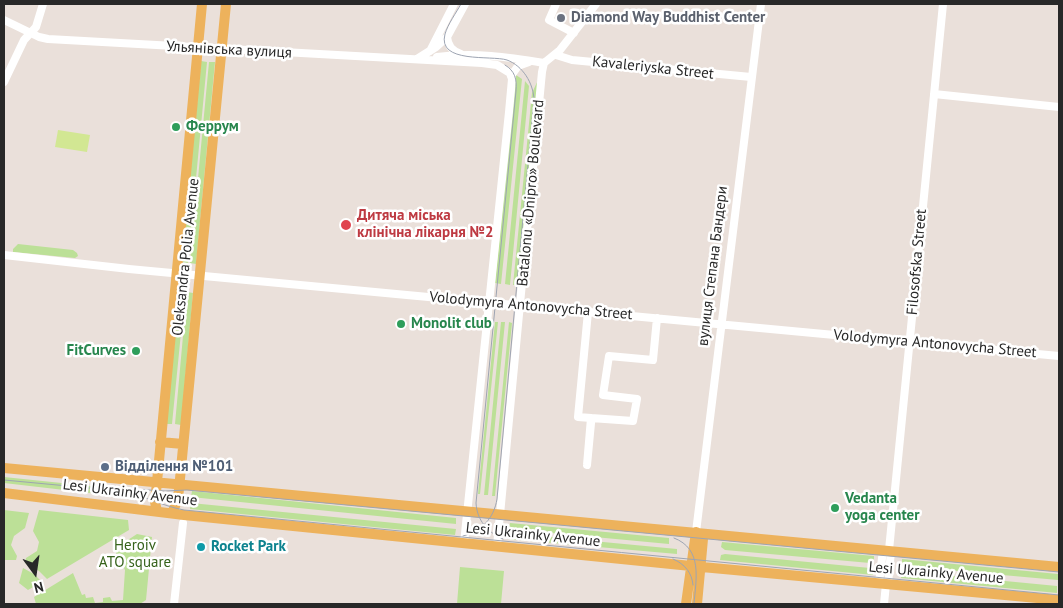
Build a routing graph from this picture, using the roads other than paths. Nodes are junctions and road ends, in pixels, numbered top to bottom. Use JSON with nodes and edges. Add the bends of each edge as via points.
{"nodes":[{"id":1,"x":43,"y":4,"type":"edge"},
{"id":2,"x":202,"y":4,"type":"edge"},
{"id":3,"x":226,"y":4,"type":"edge"},
{"id":4,"x":454,"y":4,"type":"edge"},
{"id":5,"x":465,"y":4,"type":"edge"},
{"id":6,"x":556,"y":4,"type":"edge"},
{"id":7,"x":596,"y":4,"type":"edge"},
{"id":8,"x":760,"y":4,"type":"edge"},
{"id":9,"x":943,"y":4,"type":"edge"},
{"id":10,"x":4,"y":20,"type":"edge"},
{"id":11,"x":32,"y":33,"type":"junction"},
{"id":12,"x":574,"y":33,"type":"junction"},
{"id":13,"x":447,"y":37,"type":"junction"},
{"id":14,"x":198,"y":48,"type":"junction"},
{"id":15,"x":222,"y":49,"type":"junction"},
{"id":16,"x":430,"y":51,"type":"junction"},
{"id":17,"x":466,"y":54,"type":"junction"},
{"id":18,"x":556,"y":55,"type":"junction"},
{"id":19,"x":417,"y":59,"type":"junction"},
{"id":20,"x":426,"y":60,"type":"junction"},
{"id":21,"x":531,"y":61,"type":"junction"},
{"id":22,"x":544,"y":63,"type":"junction"},
{"id":23,"x":511,"y":74,"type":"junction"},
{"id":24,"x":751,"y":77,"type":"junction"},
{"id":25,"x":4,"y":82,"type":"edge"},
{"id":26,"x":934,"y":94,"type":"junction"},
{"id":27,"x":1059,"y":108,"type":"edge"},
{"id":28,"x":4,"y":255,"type":"edge"},
{"id":29,"x":176,"y":273,"type":"junction"},
{"id":30,"x":199,"y":275,"type":"junction"},
{"id":31,"x":489,"y":302,"type":"junction"},
{"id":32,"x":521,"y":306,"type":"junction"},
{"id":33,"x":588,"y":312,"type":"junction"},
{"id":34,"x":657,"y":318,"type":"junction"},
{"id":35,"x":722,"y":324,"type":"junction"},
{"id":36,"x":910,"y":342,"type":"junction"},
{"id":37,"x":1059,"y":356,"type":"edge"},
{"id":38,"x":160,"y":442,"type":"junction"},
{"id":39,"x":183,"y":444,"type":"junction"},
{"id":40,"x":4,"y":468,"type":"edge"},
{"id":41,"x":156,"y":482,"type":"junction"},
{"id":42,"x":179,"y":484,"type":"junction"},
{"id":43,"x":4,"y":493,"type":"edge"},
{"id":44,"x":468,"y":510,"type":"junction"},
{"id":45,"x":157,"y":511,"type":"junction"},
{"id":46,"x":172,"y":513,"type":"junction"},
{"id":47,"x":501,"y":514,"type":"junction"},
{"id":48,"x":183,"y":523,"type":"dead end"},
{"id":49,"x":696,"y":532,"type":"junction"},
{"id":50,"x":464,"y":543,"type":"junction"},
{"id":51,"x":497,"y":546,"type":"junction"},
{"id":52,"x":888,"y":550,"type":"junction"},
{"id":53,"x":668,"y":564,"type":"junction"},
{"id":54,"x":696,"y":566,"type":"junction"},
{"id":55,"x":1059,"y":567,"type":"edge"},
{"id":56,"x":718,"y":568,"type":"junction"},
{"id":57,"x":694,"y":582,"type":"junction"},
{"id":58,"x":884,"y":584,"type":"junction"},
{"id":59,"x":1059,"y":600,"type":"edge"},
{"id":60,"x":174,"y":604,"type":"edge"},
{"id":61,"x":686,"y":604,"type":"edge"},
{"id":62,"x":697,"y":604,"type":"edge"},
{"id":63,"x":884,"y":604,"type":"edge"}],
"edges":[{"from":1,"to":11,"type":"street"},
{"from":2,"to":14,"type":"main road","name":"Oleksandra Polia Avenue"},
{"from":3,"to":15,"type":"main road","name":"Oleksandra Polia Avenue"},
{"from":4,"to":16,"type":"street"},
{"from":5,"to":13,"type":"street"},
{"from":6,"to":12,"type":"street","via":[[549,20]]},
{"from":7,"to":12,"type":"street"},
{"from":8,"to":24,"type":"street","name":"вулиця Степана Бандери"},
{"from":9,"to":26,"type":"street","name":"Filosofska Street"},
{"from":10,"to":11,"type":"street","name":"Ульянівська вулиця"},
{"from":11,"to":14,"type":"street","name":"Ульянівська вулиця","via":[[48,39]]},
{"from":11,"to":25,"type":"street","via":[[24,40]]},
{"from":12,"to":18,"type":"street"},
{"from":13,"to":16,"type":"street"},
{"from":13,"to":17,"type":"street","via":[[452,50]]},
{"from":14,"to":15,"type":"street","name":"Ульянівська вулиця"},
{"from":14,"to":29,"type":"main road","name":"Oleksandra Polia Avenue"},
{"from":15,"to":19,"type":"street","name":"Ульянівська вулиця"},
{"from":15,"to":30,"type":"main road","name":"Oleksandra Polia Avenue"},
{"from":16,"to":19,"type":"street"},
{"from":17,"to":20,"type":"street","name":"Ульянівська вулиця"},
{"from":17,"to":21,"type":"street","name":"Ульянівська вулиця"},
{"from":18,"to":22,"type":"street"},
{"from":18,"to":24,"type":"street","name":"Kavaleriyska Street","via":[[572,60]]},
{"from":19,"to":20,"type":"street","name":"Ульянівська вулиця"},
{"from":20,"to":23,"type":"street","name":"Ульянівська вулиця","via":[[492,64]]},
{"from":21,"to":22,"type":"street","name":"Ульянівська вулиця"},
{"from":21,"to":23,"type":"street","via":[[518,66]]},
{"from":22,"to":32,"type":"street","name":"Batalonu «Dnipro» Boulevard"},
{"from":23,"to":31,"type":"street","name":"Batalonu «Dnipro» Boulevard","via":[[509,121]]},
{"from":24,"to":35,"type":"street","name":"вулиця Степана Бандери"},
{"from":26,"to":27,"type":"street"},
{"from":26,"to":36,"type":"street","name":"Filosofska Street"},
{"from":28,"to":29,"type":"street","name":"Volodymyra Antonovycha Street"},
{"from":29,"to":30,"type":"street","name":"Volodymyra Antonovycha Street"},
{"from":29,"to":38,"type":"main road","name":"Oleksandra Polia Avenue"},
{"from":30,"to":31,"type":"street","name":"Volodymyra Antonovycha Street"},
{"from":30,"to":39,"type":"main road","name":"Oleksandra Polia Avenue"},
{"from":31,"to":32,"type":"street","name":"Volodymyra Antonovycha Street"},
{"from":31,"to":44,"type":"street","name":"Batalonu «Dnipro» Boulevard"},
{"from":32,"to":33,"type":"street","name":"Volodymyra Antonovycha Street"},
{"from":32,"to":47,"type":"street","name":"Batalonu «Dnipro» Boulevard"},
{"from":33,"to":34,"type":"street","name":"Volodymyra Antonovycha Street"},
{"from":33,"to":34,"type":"street","via":[[578,417],[591,420],[633,422],[637,399],[603,395],[608,356],[653,360]]},
{"from":34,"to":35,"type":"street","name":"Volodymyra Antonovycha Street"},
{"from":35,"to":36,"type":"street","name":"Volodymyra Antonovycha Street"},
{"from":35,"to":49,"type":"street","name":"вулиця Степана Бандери"},
{"from":36,"to":37,"type":"street","name":"Volodymyra Antonovycha Street"},
{"from":36,"to":52,"type":"street","name":"Filosofska Street"},
{"from":38,"to":39,"type":"main road"},
{"from":38,"to":41,"type":"main road","name":"Oleksandra Polia Avenue"},
{"from":39,"to":42,"type":"main road","name":"Oleksandra Polia Avenue"},
{"from":40,"to":41,"type":"main road","name":"Lesi Ukrainky Avenue"},
{"from":41,"to":42,"type":"main road","name":"Lesi Ukrainky Avenue"},
{"from":41,"to":45,"type":"main road","name":"Oleksandra Polia Avenue"},
{"from":42,"to":44,"type":"main road","name":"Lesi Ukrainky Avenue"},
{"from":42,"to":46,"type":"main road","name":"Oleksandra Polia Avenue","via":[[178,499]]},
{"from":43,"to":45,"type":"main road","name":"Lesi Ukrainky Avenue"},
{"from":44,"to":47,"type":"main road","name":"Lesi Ukrainky Avenue"},
{"from":44,"to":50,"type":"street","name":"Batalonu «Dnipro» Boulevard"},
{"from":45,"to":46,"type":"main road","name":"Lesi Ukrainky Avenue"},
{"from":46,"to":50,"type":"main road","name":"Lesi Ukrainky Avenue"},
{"from":47,"to":49,"type":"main road","name":"Lesi Ukrainky Avenue"},
{"from":47,"to":51,"type":"street","name":"Batalonu «Dnipro» Boulevard"},
{"from":48,"to":60,"type":"street"},
{"from":49,"to":52,"type":"main road","name":"Lesi Ukrainky Avenue"},
{"from":49,"to":54,"type":"main road","name":"вулиця Степана Бандери"},
{"from":50,"to":51,"type":"main road","name":"Lesi Ukrainky Avenue"},
{"from":51,"to":53,"type":"main road","name":"Lesi Ukrainky Avenue"},
{"from":52,"to":55,"type":"main road","name":"Lesi Ukrainky Avenue"},
{"from":52,"to":58,"type":"street","name":"Filosofska Street"},
{"from":53,"to":54,"type":"main road","name":"Lesi Ukrainky Avenue"},
{"from":53,"to":57,"type":"main road","via":[[680,568]]},
{"from":54,"to":56,"type":"main road","name":"Lesi Ukrainky Avenue"},
{"from":54,"to":57,"type":"main road","name":"вулиця Степана Бандери"},
{"from":56,"to":57,"type":"main road"},
{"from":56,"to":58,"type":"main road","name":"Lesi Ukrainky Avenue"},
{"from":57,"to":61,"type":"main road","name":"вулиця Степана Бандери"},
{"from":57,"to":62,"type":"main road"},
{"from":58,"to":59,"type":"main road","name":"Lesi Ukrainky Avenue"},
{"from":58,"to":63,"type":"street","name":"Filosofska Street"}]}
